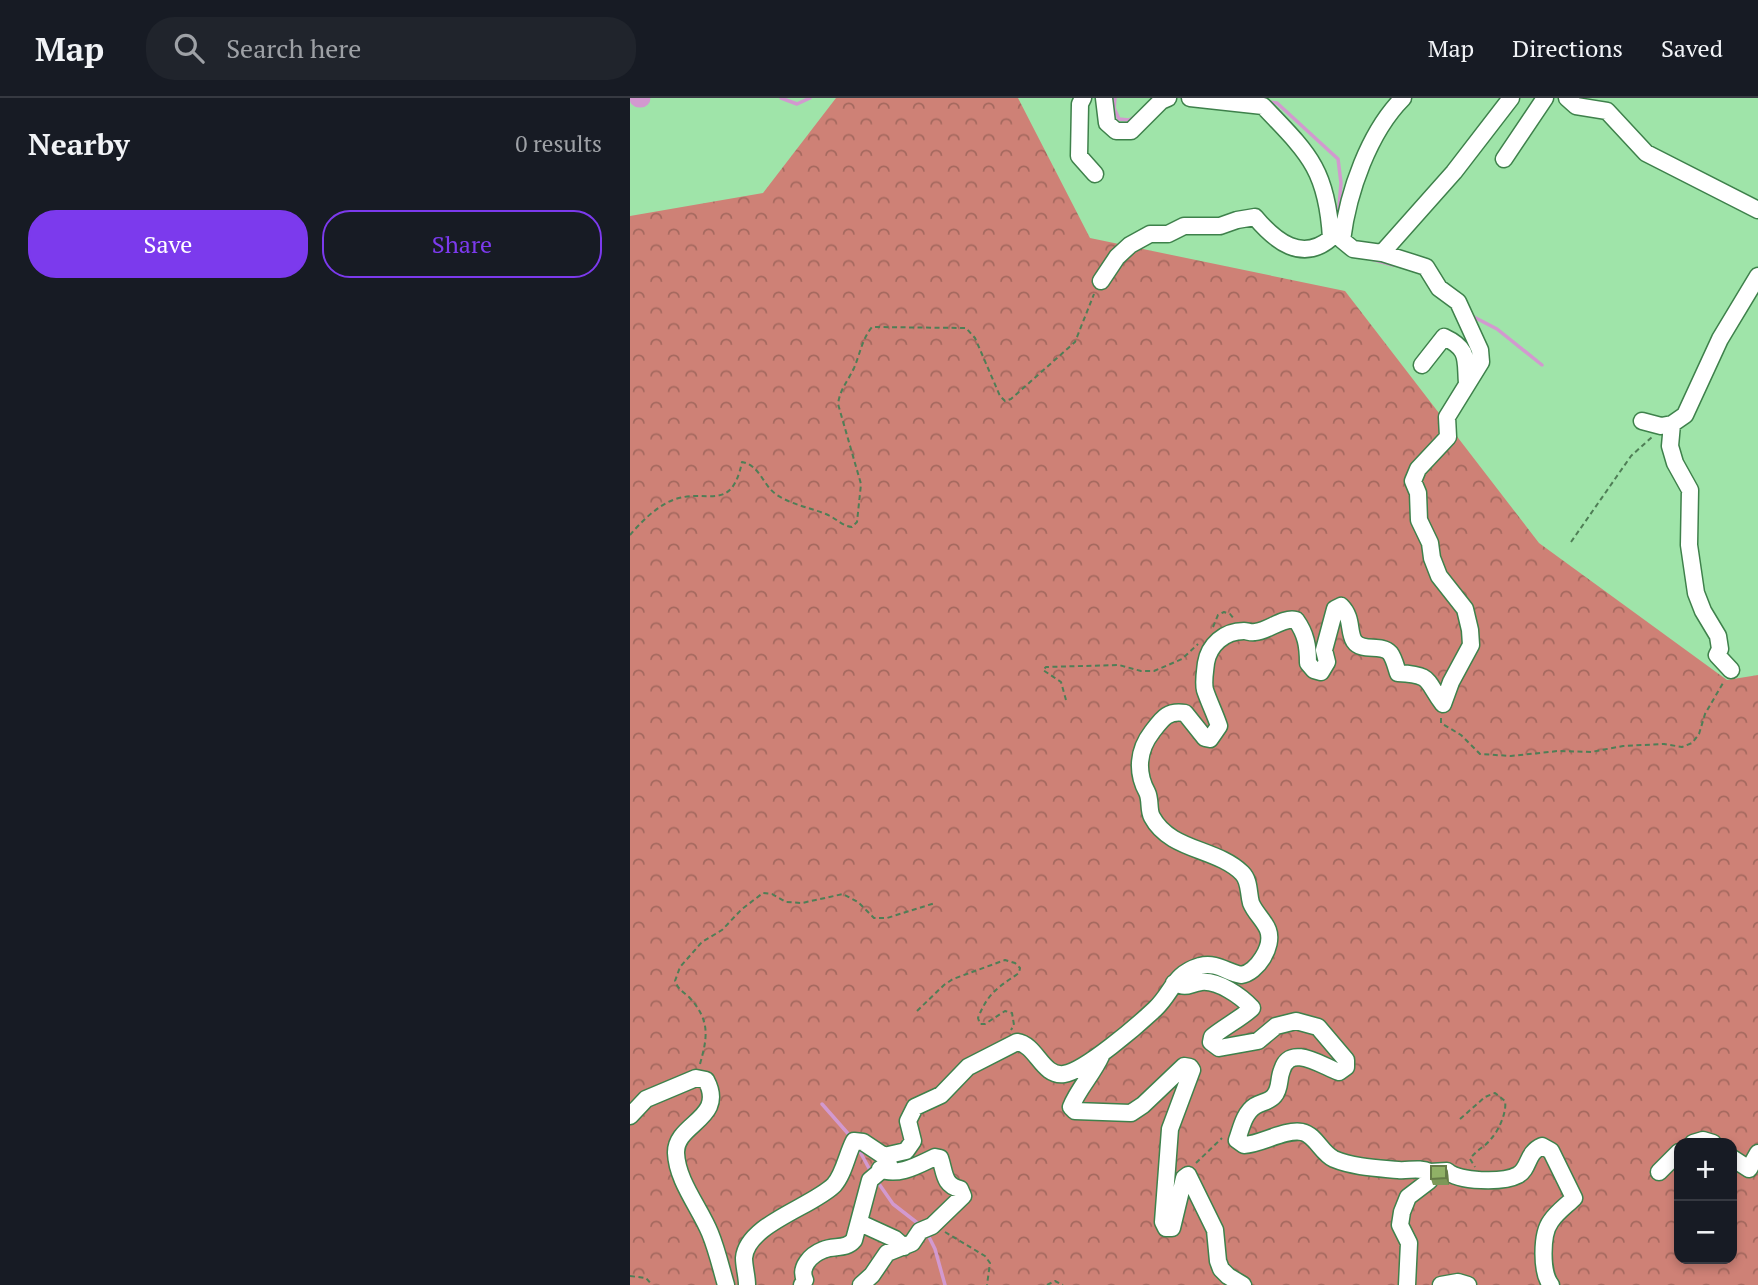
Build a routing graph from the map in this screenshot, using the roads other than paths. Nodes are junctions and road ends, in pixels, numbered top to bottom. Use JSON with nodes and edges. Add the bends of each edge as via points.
{"nodes":[{"id":1,"x":1083,"y":98,"type":"edge"},
{"id":2,"x":1104,"y":98,"type":"edge"},
{"id":3,"x":1168,"y":98,"type":"edge"},
{"id":4,"x":1189,"y":98,"type":"edge"},
{"id":5,"x":1403,"y":98,"type":"edge"},
{"id":6,"x":1511,"y":98,"type":"edge"},
{"id":7,"x":1545,"y":98,"type":"edge"},
{"id":8,"x":1567,"y":98,"type":"edge"},
{"id":9,"x":1504,"y":159,"type":"dead end"},
{"id":10,"x":1094,"y":174,"type":"dead end"},
{"id":11,"x":1758,"y":210,"type":"edge"},
{"id":12,"x":1337,"y":239,"type":"junction"},
{"id":13,"x":1382,"y":253,"type":"junction"},
{"id":14,"x":1758,"y":276,"type":"edge"},
{"id":15,"x":1101,"y":281,"type":"road end"},
{"id":16,"x":1422,"y":365,"type":"dead end"},
{"id":17,"x":1467,"y":386,"type":"junction"},
{"id":18,"x":1642,"y":421,"type":"dead end"},
{"id":19,"x":1667,"y":425,"type":"junction"},
{"id":20,"x":1731,"y":670,"type":"road end"},
{"id":21,"x":1174,"y":983,"type":"junction"},
{"id":22,"x":1101,"y":1056,"type":"junction"},
{"id":23,"x":630,"y":1116,"type":"edge"},
{"id":24,"x":906,"y":1151,"type":"junction"},
{"id":25,"x":1758,"y":1153,"type":"edge"},
{"id":26,"x":1674,"y":1157,"type":"edge"},
{"id":27,"x":1737,"y":1161,"type":"edge"},
{"id":28,"x":880,"y":1170,"type":"junction"},
{"id":29,"x":1430,"y":1172,"type":"junction"},
{"id":30,"x":1660,"y":1172,"type":"dead end"},
{"id":31,"x":860,"y":1223,"type":"junction"},
{"id":32,"x":904,"y":1247,"type":"junction"},
{"id":33,"x":726,"y":1285,"type":"edge"},
{"id":34,"x":747,"y":1285,"type":"edge"},
{"id":35,"x":802,"y":1285,"type":"edge"},
{"id":36,"x":861,"y":1285,"type":"edge"},
{"id":37,"x":1243,"y":1285,"type":"edge"},
{"id":38,"x":1407,"y":1285,"type":"edge"},
{"id":39,"x":1441,"y":1285,"type":"edge"},
{"id":40,"x":1468,"y":1285,"type":"edge"},
{"id":41,"x":1551,"y":1285,"type":"edge"}],
"edges":[{"from":1,"to":10,"type":"lane","via":[[1079,156]]},
{"from":2,"to":3,"type":"lane","via":[[1107,122],[1116,131],[1131,131]]},
{"from":4,"to":12,"type":"lane","via":[[1263,106],[1305,149],[1316,167]]},
{"from":5,"to":12,"type":"lane","via":[[1391,110],[1358,172]]},
{"from":6,"to":13,"type":"lane","via":[[1454,172]]},
{"from":7,"to":9,"type":"lane"},
{"from":8,"to":11,"type":"lane","via":[[1576,106],[1606,111],[1646,153]]},
{"from":12,"to":13,"type":"lane","via":[[1353,249]]},
{"from":12,"to":15,"type":"lane","via":[[1314,247],[1284,245],[1255,217],[1220,226],[1184,226],[1168,234],[1150,234],[1130,245]]},
{"from":13,"to":17,"type":"lane","via":[[1426,267],[1439,288],[1458,302],[1481,362]]},
{"from":14,"to":19,"type":"lane","via":[[1720,339],[1685,415]]},
{"from":16,"to":17,"type":"lane","via":[[1444,337],[1454,341],[1468,360]]},
{"from":17,"to":21,"type":"lane","via":[[1447,417],[1448,437],[1418,469],[1413,481],[1419,520],[1432,558],[1465,609],[1470,630],[1471,645],[1443,704],[1432,684],[1419,674],[1398,673],[1385,649],[1357,644],[1341,606],[1335,609],[1324,650],[1327,662],[1321,672],[1308,663],[1308,645],[1296,620],[1263,631],[1226,635],[1213,644],[1204,678],[1219,726],[1210,739],[1185,713],[1175,712],[1166,714],[1149,736],[1139,764],[1152,816],[1164,831],[1242,873],[1250,901],[1268,930],[1268,947],[1247,974],[1202,965],[1179,975]]},
{"from":18,"to":19,"type":"lane"},
{"from":19,"to":20,"type":"lane","via":[[1675,463],[1690,490],[1689,545],[1696,593],[1718,636],[1717,655]]},
{"from":21,"to":22,"type":"lane","via":[[1157,1007]]},
{"from":21,"to":29,"type":"lane","via":[[1184,987],[1213,982],[1252,1008],[1212,1037],[1211,1042],[1219,1048],[1258,1041],[1276,1026],[1296,1021],[1318,1027],[1346,1060],[1346,1067],[1339,1072],[1302,1056],[1286,1060],[1278,1090],[1246,1116],[1237,1140],[1256,1144],[1303,1132],[1340,1161]]},
{"from":22,"to":24,"type":"lane","via":[[1059,1074],[1032,1049],[1017,1042],[968,1068],[941,1095],[915,1107],[908,1121],[913,1141]]},
{"from":22,"to":37,"type":"lane","via":[[1075,1098],[1071,1107],[1075,1111],[1131,1113],[1185,1066],[1192,1070],[1170,1129],[1163,1222],[1172,1228],[1188,1175],[1215,1230],[1221,1269]]},
{"from":23,"to":33,"type":"lane","via":[[646,1099],[695,1078],[706,1080],[712,1091],[710,1107],[676,1151]]},
{"from":24,"to":28,"type":"lane","via":[[904,1158]]},
{"from":24,"to":34,"type":"lane","via":[[884,1156],[855,1141],[837,1182],[822,1196],[771,1223],[752,1241],[744,1256]]},
{"from":25,"to":27,"type":"lane","via":[[1749,1169]]},
{"from":26,"to":30,"type":"lane"},
{"from":28,"to":31,"type":"lane","via":[[870,1180]]},
{"from":28,"to":32,"type":"lane","via":[[890,1173],[940,1158],[945,1179],[963,1196]]},
{"from":29,"to":38,"type":"lane","via":[[1429,1181],[1408,1197],[1402,1212],[1401,1225],[1409,1243]]},
{"from":29,"to":41,"type":"lane","via":[[1496,1180],[1518,1175],[1535,1149],[1542,1146],[1551,1151],[1574,1198],[1548,1224],[1543,1259]]},
{"from":31,"to":32,"type":"lane"},
{"from":31,"to":35,"type":"lane","via":[[849,1245],[823,1250],[803,1266]]},
{"from":32,"to":36,"type":"lane","via":[[887,1253]]},
{"from":39,"to":40,"type":"lane"}]}
